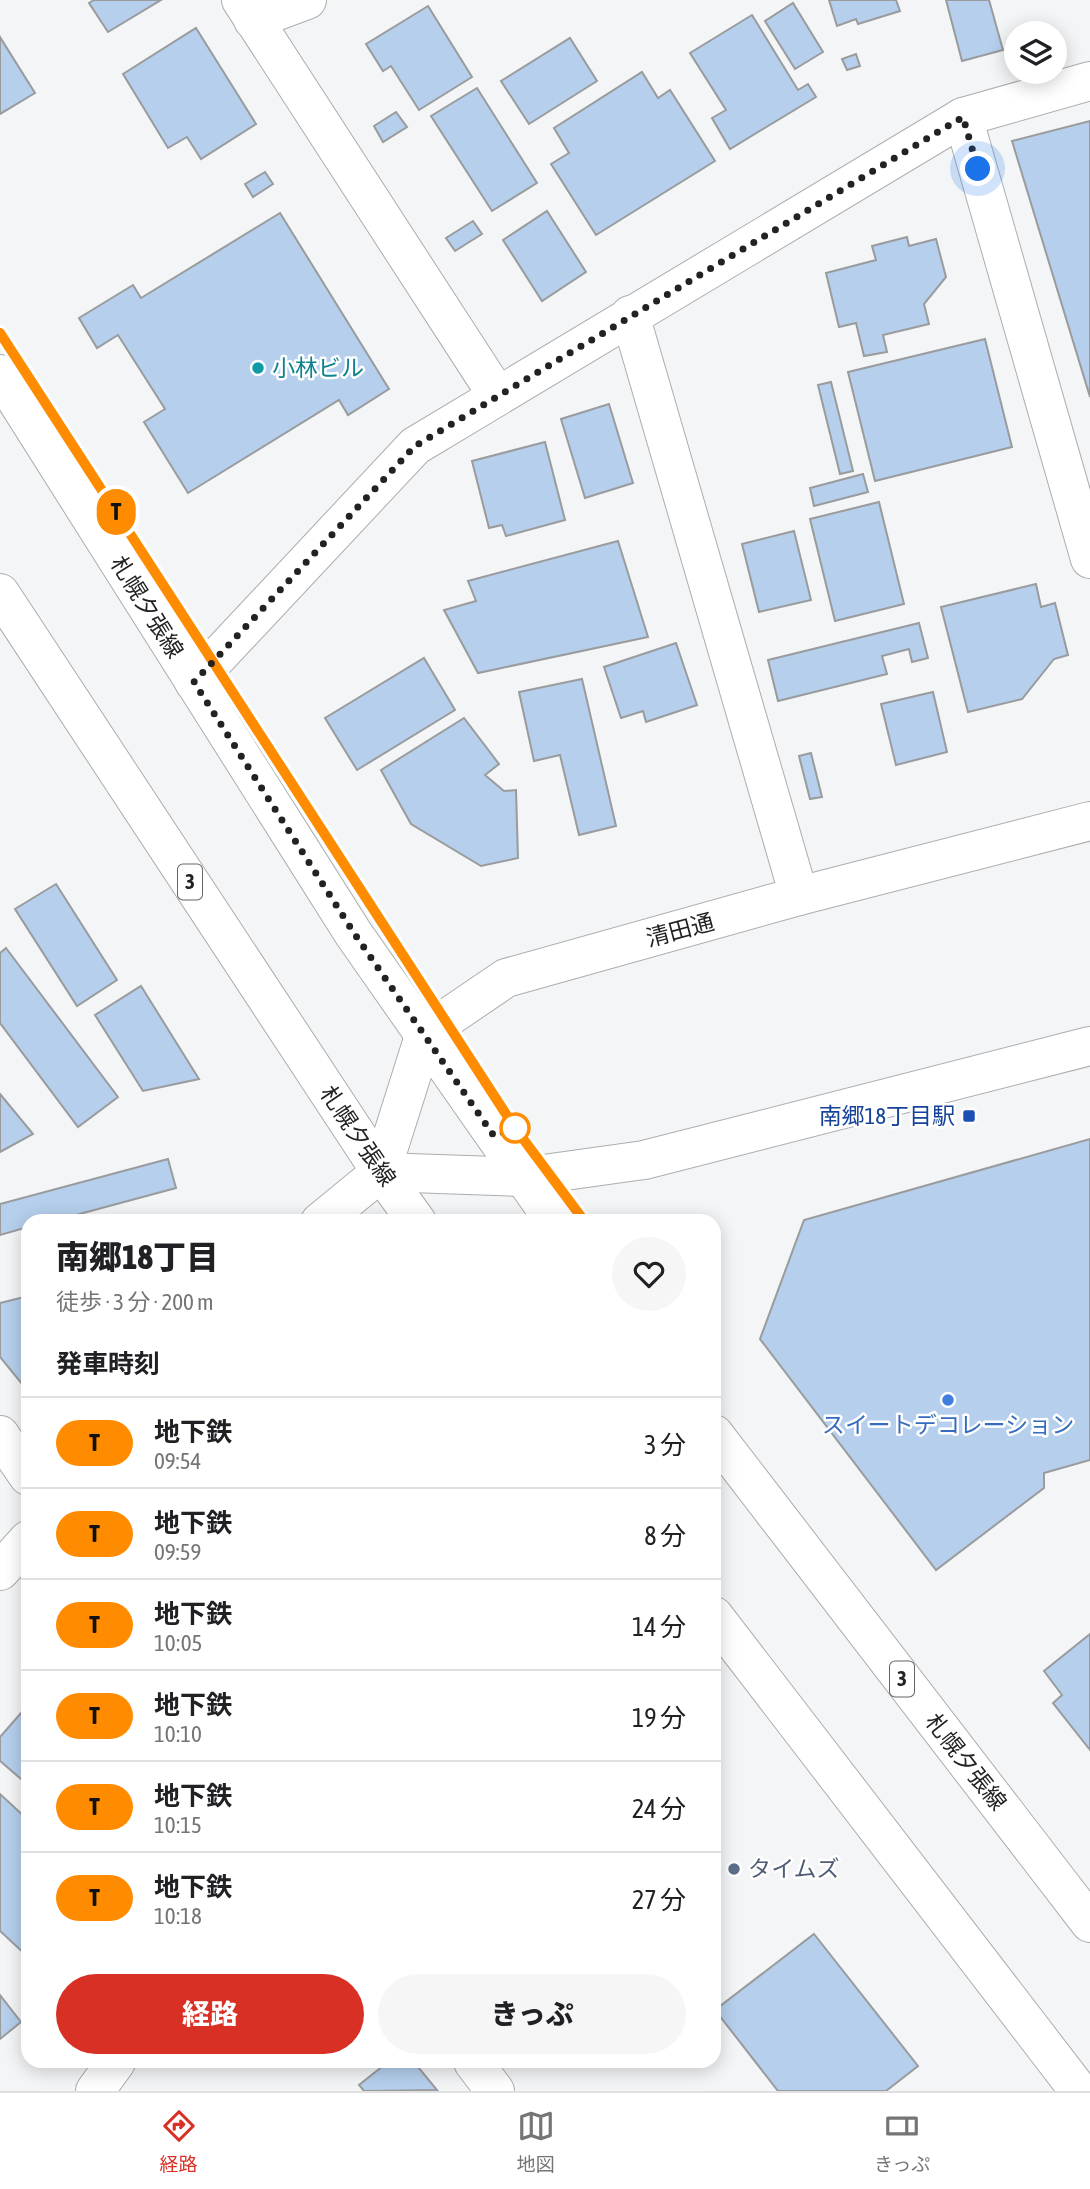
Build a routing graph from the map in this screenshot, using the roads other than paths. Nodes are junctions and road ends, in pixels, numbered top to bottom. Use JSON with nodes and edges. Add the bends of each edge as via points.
{"nodes":[{"id":1,"x":307,"y":0,"type":"edge"},
{"id":2,"x":247,"y":10,"type":"edge"},
{"id":3,"x":1090,"y":81,"type":"edge"},
{"id":4,"x":963,"y":117,"type":"junction"},
{"id":5,"x":630,"y":315,"type":"junction"},
{"id":6,"x":0,"y":374,"type":"edge"},
{"id":7,"x":497,"y":395,"type":"junction"},
{"id":8,"x":1090,"y":559,"type":"edge"},
{"id":9,"x":0,"y":593,"type":"edge"},
{"id":10,"x":194,"y":682,"type":"junction"},
{"id":11,"x":1090,"y":821,"type":"edge"},
{"id":12,"x":799,"y":897,"type":"junction"},
{"id":13,"x":425,"y":1033,"type":"junction"},
{"id":14,"x":1090,"y":1046,"type":"edge"},
{"id":15,"x":381,"y":1172,"type":"junction"},
{"id":16,"x":522,"y":1177,"type":"junction"},
{"id":17,"x":330,"y":1214,"type":"edge"},
{"id":18,"x":411,"y":1214,"type":"edge"},
{"id":19,"x":549,"y":1214,"type":"edge"},
{"id":20,"x":0,"y":1435,"type":"edge"},
{"id":21,"x":721,"y":1443,"type":"edge"},
{"id":22,"x":21,"y":1466,"type":"edge"},
{"id":23,"x":21,"y":1548,"type":"edge"},
{"id":24,"x":0,"y":1571,"type":"edge"},
{"id":25,"x":721,"y":1625,"type":"edge"},
{"id":26,"x":1090,"y":1923,"type":"edge"},
{"id":27,"x":112,"y":2068,"type":"edge"},
{"id":28,"x":478,"y":2068,"type":"edge"},
{"id":29,"x":95,"y":2091,"type":"edge"},
{"id":30,"x":495,"y":2091,"type":"edge"},
{"id":31,"x":1079,"y":2091,"type":"edge"}],
"edges":[{"from":1,"to":2,"type":"street"},
{"from":2,"to":7,"type":"street"},
{"from":3,"to":4,"type":"street"},
{"from":4,"to":5,"type":"street"},
{"from":4,"to":8,"type":"street"},
{"from":5,"to":7,"type":"street"},
{"from":5,"to":12,"type":"street"},
{"from":6,"to":10,"type":"street","name":"札幌夕張線"},
{"from":7,"to":10,"type":"street","via":[[415,446]]},
{"from":9,"to":15,"type":"street","name":"札幌夕張線","number":"3"},
{"from":10,"to":13,"type":"street","name":"札幌夕張線","via":[[354,933]]},
{"from":11,"to":12,"type":"street","name":"清田通"},
{"from":12,"to":13,"type":"street","name":"清田通","via":[[506,978]]},
{"from":13,"to":15,"type":"street"},
{"from":13,"to":16,"type":"street","name":"札幌夕張線"},
{"from":14,"to":16,"type":"street","via":[[644,1160]]},
{"from":15,"to":16,"type":"street"},
{"from":15,"to":17,"type":"street"},
{"from":15,"to":18,"type":"street","name":"札幌夕張線","number":"3"},
{"from":16,"to":19,"type":"street","name":"札幌夕張線"},
{"from":20,"to":22,"type":"street"},
{"from":21,"to":26,"type":"street","name":"札幌夕張線","number":"3"},
{"from":23,"to":24,"type":"street"},
{"from":25,"to":31,"type":"street"},
{"from":27,"to":29,"type":"street"},
{"from":28,"to":30,"type":"street"}]}
